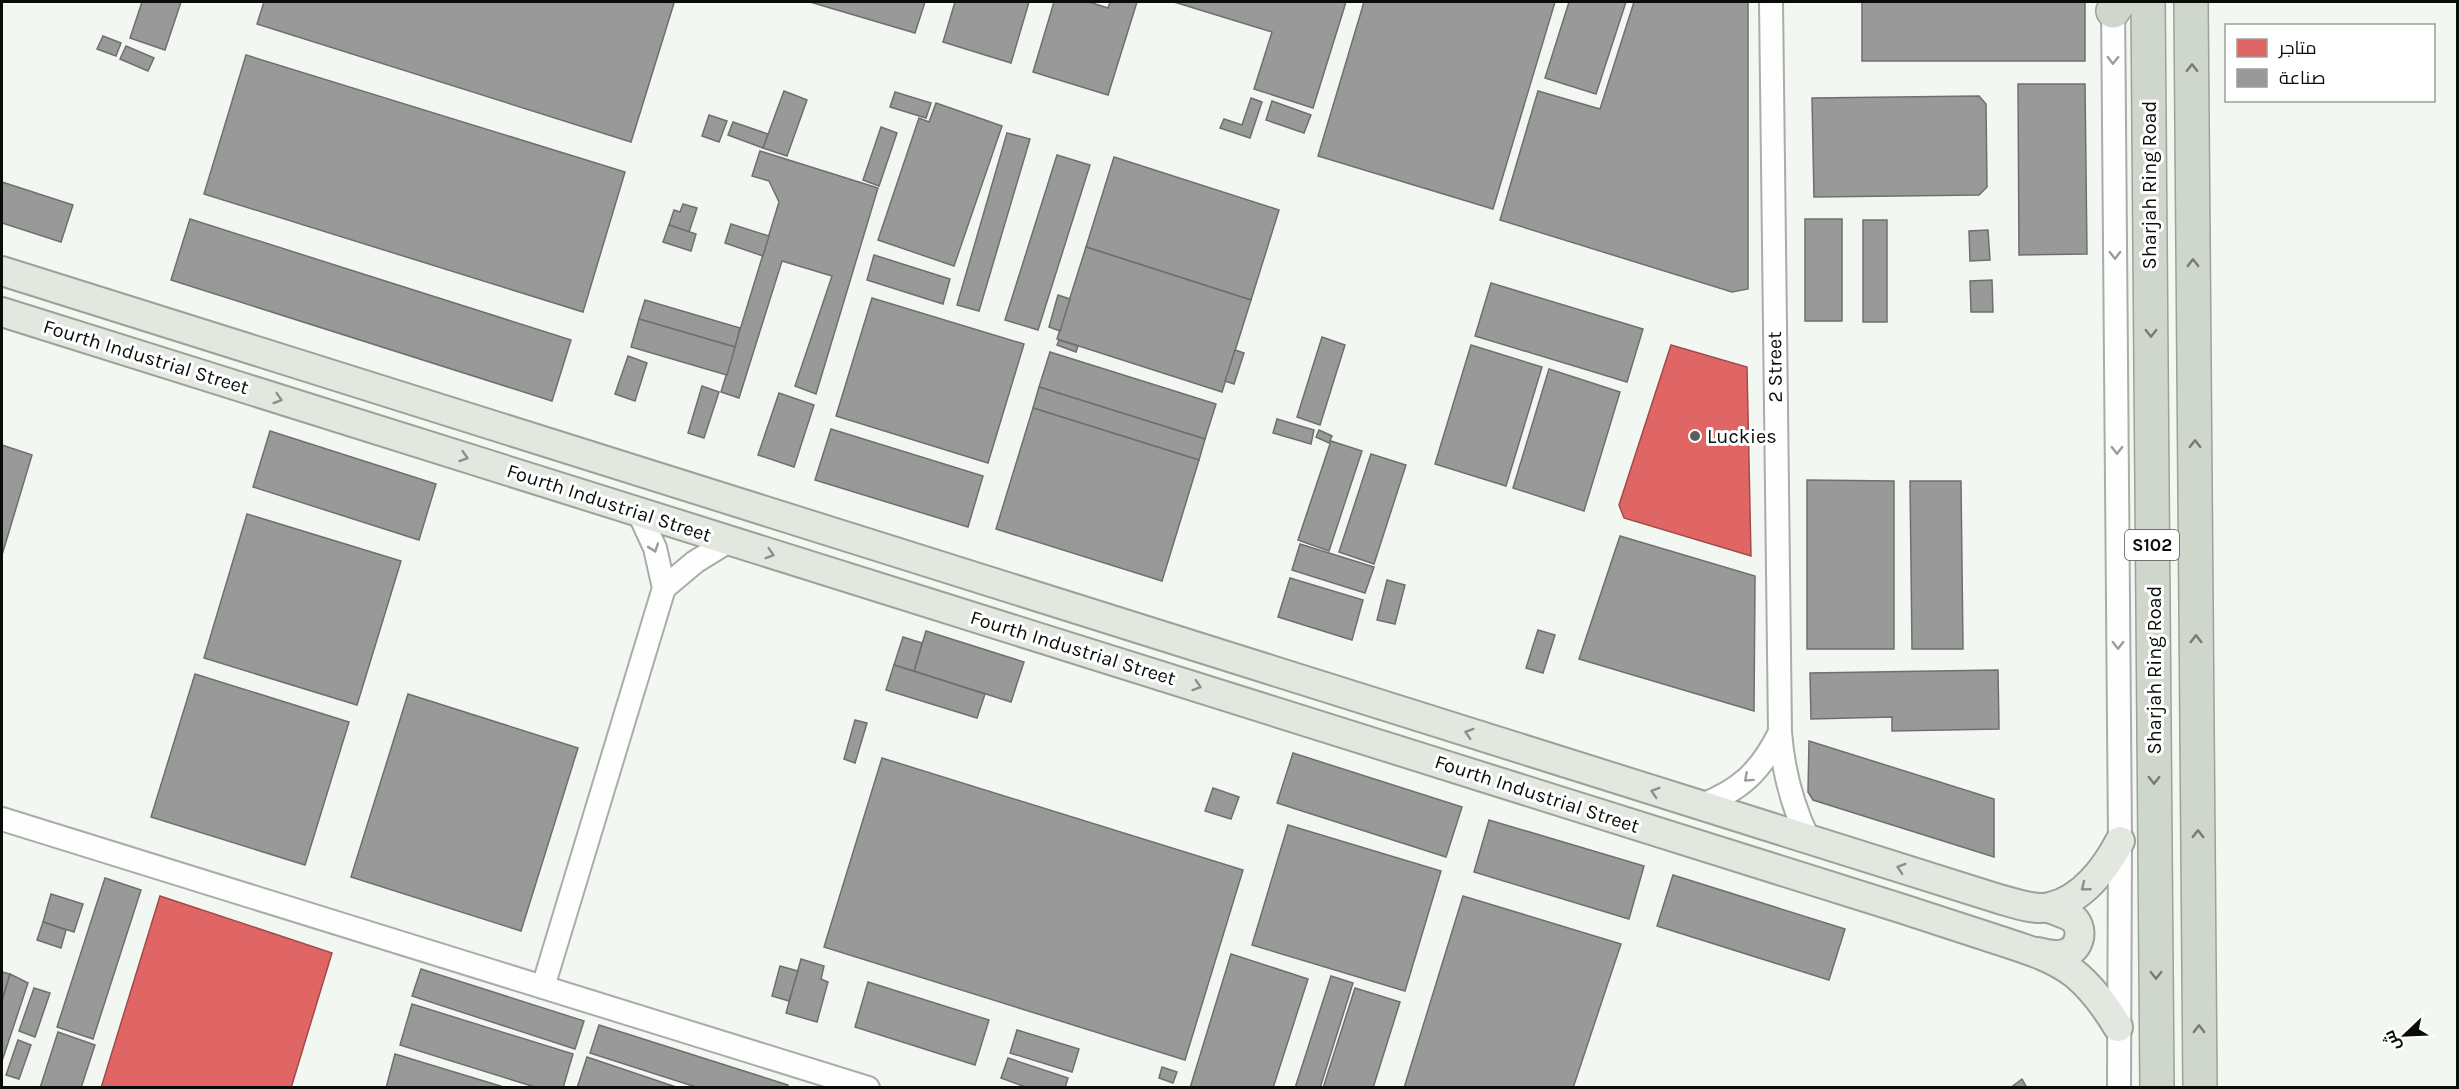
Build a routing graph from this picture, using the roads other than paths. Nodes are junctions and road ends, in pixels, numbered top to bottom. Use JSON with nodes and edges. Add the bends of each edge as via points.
{"nodes":[{"id":1,"x":1771,"y":2,"type":"edge"},
{"id":2,"x":2148,"y":2,"type":"edge"},
{"id":3,"x":2191,"y":2,"type":"edge"},
{"id":4,"x":2115,"y":4,"type":"edge"},
{"id":5,"x":2,"y":271,"type":"edge"},
{"id":6,"x":2,"y":312,"type":"edge"},
{"id":7,"x":638,"y":511,"type":"junction"},
{"id":8,"x":729,"y":541,"type":"junction"},
{"id":9,"x":664,"y":588,"type":"junction"},
{"id":10,"x":1780,"y":732,"type":"junction"},
{"id":11,"x":1699,"y":806,"type":"junction"},
{"id":12,"x":2,"y":819,"type":"edge"},
{"id":13,"x":1808,"y":838,"type":"junction"},
{"id":14,"x":2120,"y":841,"type":"junction"},
{"id":15,"x":2049,"y":908,"type":"junction"},
{"id":16,"x":2031,"y":951,"type":"junction"},
{"id":17,"x":543,"y":987,"type":"junction"},
{"id":18,"x":2118,"y":1027,"type":"junction"},
{"id":19,"x":868,"y":1088,"type":"edge"},
{"id":20,"x":2119,"y":1088,"type":"edge"},
{"id":21,"x":2157,"y":1088,"type":"edge"},
{"id":22,"x":2200,"y":1088,"type":"edge"}],
"edges":[{"from":1,"to":10,"type":"street","name":"2 Street"},
{"from":2,"to":21,"type":"highway","name":"Sharjah Ring Road","number":"S102","one_way":true},
{"from":22,"to":3,"type":"highway","number":"S102","one_way":true},
{"from":4,"to":14,"type":"street","one_way":true},
{"from":11,"to":5,"type":"main road","name":"Fourth Industrial Street","one_way":true},
{"from":6,"to":7,"type":"main road","name":"Fourth Industrial Street","one_way":true},
{"from":7,"to":8,"type":"main road","name":"Fourth Industrial Street"},
{"from":7,"to":9,"type":"street","one_way":true,"via":[[655,548]]},
{"from":8,"to":9,"type":"street"},
{"from":8,"to":16,"type":"main road","name":"Fourth Industrial Street","one_way":true},
{"from":9,"to":17,"type":"street"},
{"from":10,"to":11,"type":"street","name":"2 Street","one_way":true,"via":[[1770,753],[1748,778],[1720,798]]},
{"from":10,"to":13,"type":"street","name":"2 Street","via":[[1788,787]]},
{"from":11,"to":13,"type":"main road","name":"Fourth Industrial Street"},
{"from":12,"to":17,"type":"street"},
{"from":15,"to":13,"type":"main road","name":"Fourth Industrial Street","one_way":true,"via":[[1999,899]]},
{"from":14,"to":15,"type":"main road","one_way":true,"via":[[2091,882]]},
{"from":14,"to":18,"type":"street"},
{"from":15,"to":16,"type":"main road","name":"Fourth Industrial Street","via":[[2072,917],[2080,934],[2078,944],[2063,955]]},
{"from":16,"to":18,"type":"main road","name":"Fourth Industrial Street","via":[[2063,966],[2091,988]]},
{"from":17,"to":19,"type":"street"},
{"from":18,"to":20,"type":"street"}]}
